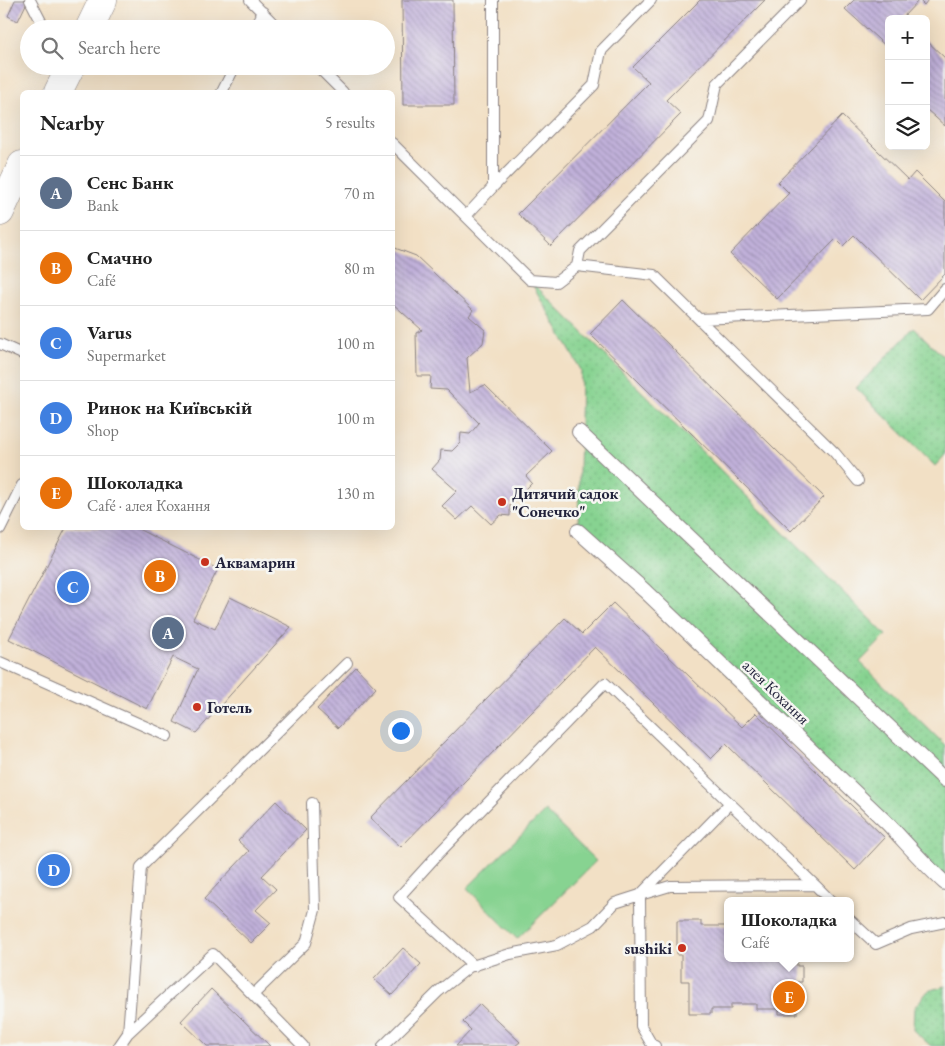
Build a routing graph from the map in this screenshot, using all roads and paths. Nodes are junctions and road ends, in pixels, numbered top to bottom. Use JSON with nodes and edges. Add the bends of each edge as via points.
{"nodes":[{"id":1,"x":30,"y":0,"type":"edge"},
{"id":2,"x":103,"y":0,"type":"edge"},
{"id":3,"x":250,"y":0,"type":"edge"},
{"id":4,"x":494,"y":0,"type":"edge"},
{"id":5,"x":652,"y":0,"type":"edge"},
{"id":6,"x":800,"y":0,"type":"edge"},
{"id":7,"x":263,"y":12,"type":"junction"},
{"id":8,"x":40,"y":20,"type":"edge"},
{"id":9,"x":93,"y":20,"type":"edge"},
{"id":10,"x":259,"y":20,"type":"edge"},
{"id":11,"x":271,"y":20,"type":"edge"},
{"id":12,"x":231,"y":75,"type":"edge"},
{"id":13,"x":326,"y":75,"type":"edge"},
{"id":14,"x":223,"y":90,"type":"edge"},
{"id":15,"x":341,"y":90,"type":"edge"},
{"id":16,"x":395,"y":145,"type":"edge"},
{"id":17,"x":20,"y":170,"type":"edge"},
{"id":18,"x":494,"y":187,"type":"junction"},
{"id":19,"x":7,"y":205,"type":"edge"},
{"id":20,"x":466,"y":216,"type":"junction"},
{"id":21,"x":577,"y":266,"type":"junction"},
{"id":22,"x":945,"y":289,"type":"edge"},
{"id":23,"x":699,"y":319,"type":"junction"},
{"id":24,"x":0,"y":344,"type":"edge"},
{"id":25,"x":20,"y":353,"type":"edge"},
{"id":26,"x":579,"y":432,"type":"dead end"},
{"id":27,"x":858,"y":481,"type":"dead end"},
{"id":28,"x":20,"y":488,"type":"edge"},
{"id":29,"x":1,"y":526,"type":"edge"},
{"id":30,"x":578,"y":531,"type":"dead end"},
{"id":31,"x":0,"y":662,"type":"edge"},
{"id":32,"x":347,"y":662,"type":"dead end"},
{"id":33,"x":167,"y":736,"type":"dead end"},
{"id":34,"x":945,"y":780,"type":"edge"},
{"id":35,"x":312,"y":803,"type":"dead end"},
{"id":36,"x":730,"y":803,"type":"junction"},
{"id":37,"x":945,"y":883,"type":"edge"},
{"id":38,"x":815,"y":885,"type":"junction"},
{"id":39,"x":640,"y":895,"type":"junction"},
{"id":40,"x":826,"y":897,"type":"edge"},
{"id":41,"x":945,"y":922,"type":"edge"},
{"id":42,"x":854,"y":924,"type":"edge"},
{"id":43,"x":474,"y":966,"type":"junction"},
{"id":44,"x":253,"y":995,"type":"junction"},
{"id":45,"x":128,"y":1033,"type":"junction"},
{"id":46,"x":119,"y":1046,"type":"edge"},
{"id":47,"x":303,"y":1046,"type":"edge"},
{"id":48,"x":383,"y":1046,"type":"edge"},
{"id":49,"x":656,"y":1046,"type":"edge"}],
"edges":[{"from":1,"to":8,"type":"lane"},
{"from":2,"to":9,"type":"main road"},
{"from":3,"to":7,"type":"lane"},
{"from":4,"to":18,"type":"lane"},
{"from":5,"to":18,"type":"lane","via":[[601,51],[594,85]]},
{"from":6,"to":21,"type":"lane","via":[[717,84],[709,121],[580,251]]},
{"from":7,"to":10,"type":"lane"},
{"from":7,"to":11,"type":"lane"},
{"from":12,"to":14,"type":"lane"},
{"from":13,"to":15,"type":"lane"},
{"from":16,"to":20,"type":"lane"},
{"from":17,"to":19,"type":"main road"},
{"from":18,"to":20,"type":"lane"},
{"from":20,"to":21,"type":"lane","via":[[530,280],[556,282]]},
{"from":21,"to":23,"type":"lane","via":[[654,275]]},
{"from":22,"to":23,"type":"lane","via":[[928,308]]},
{"from":23,"to":27,"type":"lane","via":[[835,453]]},
{"from":24,"to":25,"type":"lane"},
{"from":26,"to":34,"type":"street"},
{"from":28,"to":29,"type":"lane"},
{"from":30,"to":37,"type":"street","name":"алея Кохання","via":[[888,824]]},
{"from":31,"to":33,"type":"lane"},
{"from":32,"to":45,"type":"lane","via":[[142,867]]},
{"from":35,"to":44,"type":"lane","via":[[315,910],[306,943]]},
{"from":36,"to":38,"type":"lane"},
{"from":36,"to":39,"type":"lane"},
{"from":36,"to":43,"type":"lane","via":[[605,683],[399,897]]},
{"from":38,"to":39,"type":"lane","via":[[670,886]]},
{"from":38,"to":40,"type":"lane"},
{"from":39,"to":43,"type":"lane","via":[[616,903],[593,926],[557,946],[510,954]]},
{"from":39,"to":49,"type":"lane","via":[[641,1026],[652,1045]]},
{"from":41,"to":42,"type":"lane","via":[[911,929],[876,944]]},
{"from":43,"to":48,"type":"lane","via":[[439,991]]},
{"from":44,"to":45,"type":"lane","via":[[213,954]]},
{"from":44,"to":47,"type":"lane"},
{"from":45,"to":46,"type":"lane"}]}
